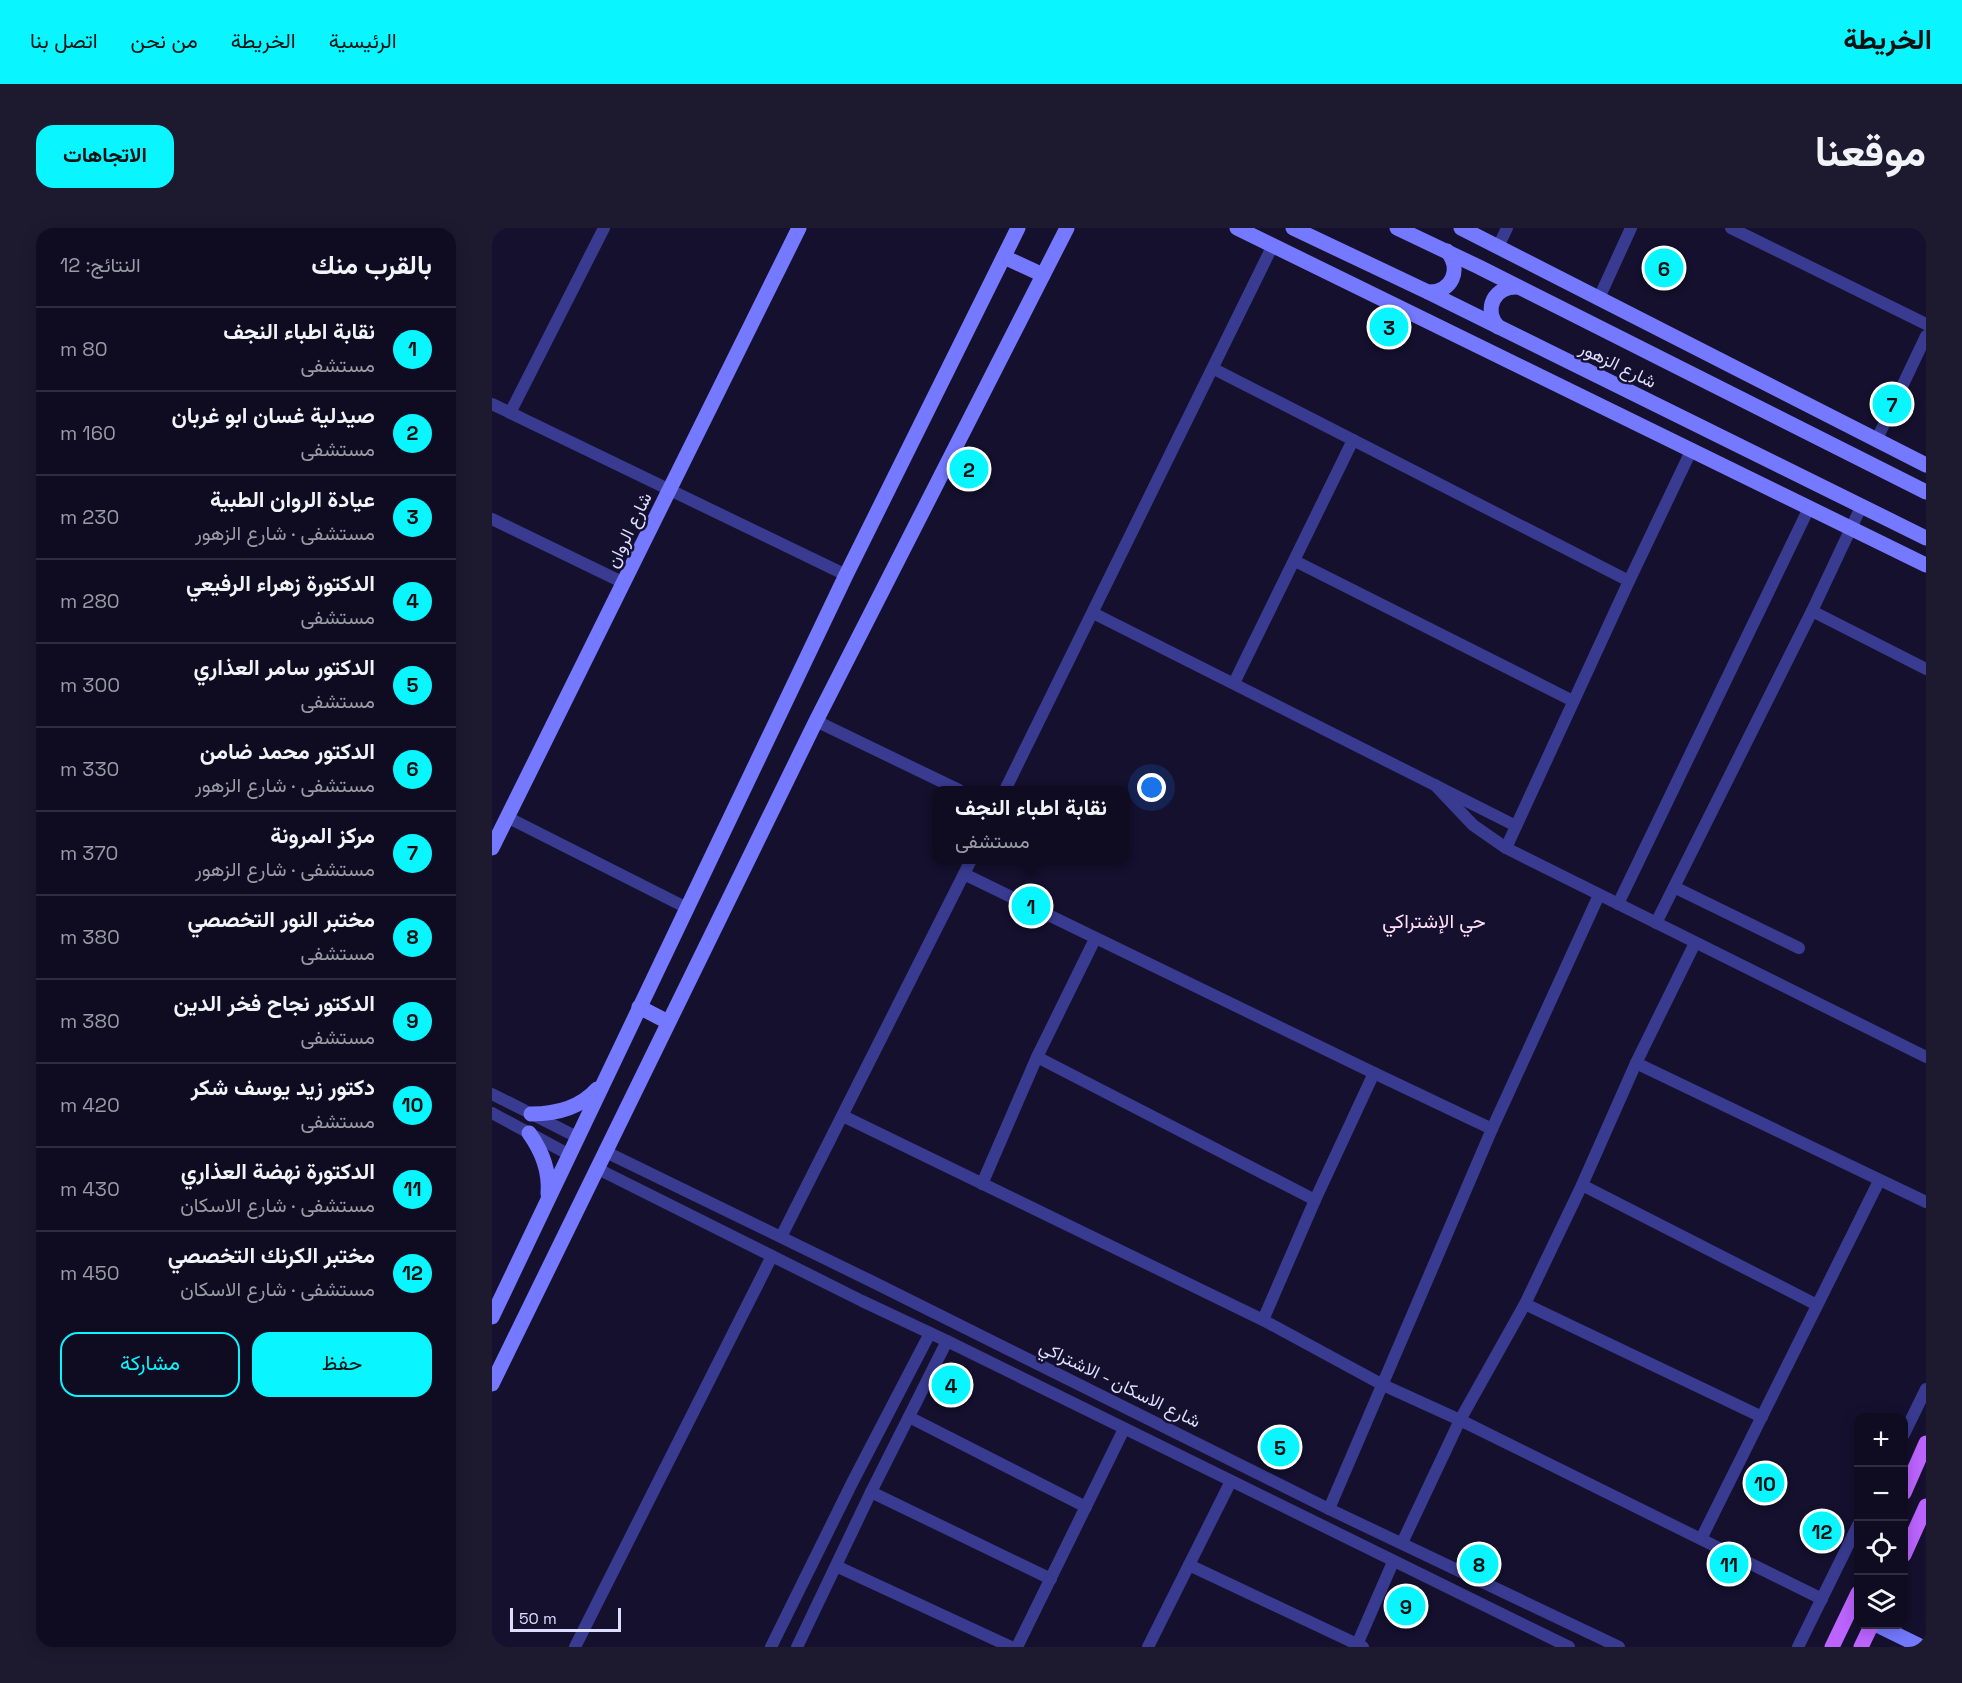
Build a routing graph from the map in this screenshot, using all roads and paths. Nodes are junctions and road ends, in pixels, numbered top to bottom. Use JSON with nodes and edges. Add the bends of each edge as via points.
{"nodes":[{"id":1,"x":604,"y":228,"type":"edge"},
{"id":2,"x":800,"y":228,"type":"edge"},
{"id":3,"x":1018,"y":228,"type":"edge"},
{"id":4,"x":1067,"y":228,"type":"edge"},
{"id":5,"x":1237,"y":228,"type":"edge"},
{"id":6,"x":1293,"y":228,"type":"edge"},
{"id":7,"x":1397,"y":228,"type":"edge"},
{"id":8,"x":1461,"y":228,"type":"edge"},
{"id":9,"x":1507,"y":228,"type":"edge"},
{"id":10,"x":1630,"y":228,"type":"edge"},
{"id":11,"x":1731,"y":228,"type":"edge"},
{"id":12,"x":1273,"y":245,"type":"junction"},
{"id":13,"x":1498,"y":247,"type":"junction"},
{"id":14,"x":1447,"y":251,"type":"junction"},
{"id":15,"x":1004,"y":257,"type":"junction"},
{"id":16,"x":1043,"y":275,"type":"junction"},
{"id":17,"x":1518,"y":287,"type":"junction"},
{"id":18,"x":1428,"y":292,"type":"junction"},
{"id":19,"x":1599,"y":298,"type":"junction"},
{"id":20,"x":1926,"y":324,"type":"edge"},
{"id":21,"x":1498,"y":327,"type":"junction"},
{"id":22,"x":1926,"y":336,"type":"edge"},
{"id":23,"x":1708,"y":355,"type":"junction"},
{"id":24,"x":1214,"y":369,"type":"junction"},
{"id":25,"x":1697,"y":378,"type":"junction"},
{"id":26,"x":492,"y":404,"type":"edge"},
{"id":27,"x":510,"y":413,"type":"junction"},
{"id":28,"x":1877,"y":439,"type":"junction"},
{"id":29,"x":1353,"y":440,"type":"junction"},
{"id":30,"x":1692,"y":449,"type":"junction"},
{"id":31,"x":1926,"y":465,"type":"edge"},
{"id":32,"x":1925,"y":488,"type":"edge"},
{"id":33,"x":669,"y":491,"type":"junction"},
{"id":34,"x":1861,"y":507,"type":"junction"},
{"id":35,"x":1809,"y":508,"type":"junction"},
{"id":36,"x":492,"y":519,"type":"edge"},
{"id":37,"x":1852,"y":529,"type":"junction"},
{"id":38,"x":1926,"y":538,"type":"edge"},
{"id":39,"x":1295,"y":561,"type":"junction"},
{"id":40,"x":1926,"y":565,"type":"edge"},
{"id":41,"x":846,"y":575,"type":"junction"},
{"id":42,"x":1629,"y":581,"type":"junction"},
{"id":43,"x":624,"y":583,"type":"junction"},
{"id":44,"x":1812,"y":611,"type":"junction"},
{"id":45,"x":1093,"y":613,"type":"junction"},
{"id":46,"x":1926,"y":669,"type":"edge"},
{"id":47,"x":1234,"y":683,"type":"junction"},
{"id":48,"x":1573,"y":701,"type":"junction"},
{"id":49,"x":816,"y":721,"type":"junction"},
{"id":50,"x":1435,"y":785,"type":"junction"},
{"id":51,"x":951,"y":786,"type":"edge"},
{"id":52,"x":1007,"y":786,"type":"edge"},
{"id":53,"x":507,"y":818,"type":"junction"},
{"id":54,"x":1516,"y":826,"type":"junction"},
{"id":55,"x":1506,"y":848,"type":"junction"},
{"id":56,"x":492,"y":849,"type":"edge"},
{"id":57,"x":969,"y":864,"type":"edge"},
{"id":58,"x":964,"y":874,"type":"junction"},
{"id":59,"x":1674,"y":887,"type":"junction"},
{"id":60,"x":1599,"y":895,"type":"junction"},
{"id":61,"x":1618,"y":904,"type":"junction"},
{"id":62,"x":687,"y":908,"type":"junction"},
{"id":63,"x":1656,"y":923,"type":"junction"},
{"id":64,"x":1095,"y":939,"type":"junction"},
{"id":65,"x":1695,"y":943,"type":"junction"},
{"id":66,"x":1798,"y":948,"type":"dead end"},
{"id":67,"x":639,"y":1007,"type":"junction"},
{"id":68,"x":668,"y":1022,"type":"junction"},
{"id":69,"x":1926,"y":1057,"type":"edge"},
{"id":70,"x":1037,"y":1058,"type":"junction"},
{"id":71,"x":1636,"y":1063,"type":"junction"},
{"id":72,"x":1374,"y":1073,"type":"junction"},
{"id":73,"x":603,"y":1082,"type":"junction"},
{"id":74,"x":492,"y":1094,"type":"edge"},
{"id":75,"x":492,"y":1113,"type":"edge"},
{"id":76,"x":531,"y":1114,"type":"junction"},
{"id":77,"x":843,"y":1116,"type":"junction"},
{"id":78,"x":1492,"y":1129,"type":"junction"},
{"id":79,"x":528,"y":1133,"type":"junction"},
{"id":80,"x":577,"y":1137,"type":"junction"},
{"id":81,"x":606,"y":1152,"type":"junction"},
{"id":82,"x":568,"y":1154,"type":"junction"},
{"id":83,"x":598,"y":1169,"type":"junction"},
{"id":84,"x":1879,"y":1181,"type":"junction"},
{"id":85,"x":982,"y":1184,"type":"junction"},
{"id":86,"x":1582,"y":1185,"type":"junction"},
{"id":87,"x":548,"y":1200,"type":"junction"},
{"id":88,"x":1315,"y":1200,"type":"junction"},
{"id":89,"x":1926,"y":1202,"type":"edge"},
{"id":90,"x":781,"y":1237,"type":"junction"},
{"id":91,"x":772,"y":1256,"type":"junction"},
{"id":92,"x":871,"y":1281,"type":"junction"},
{"id":93,"x":862,"y":1301,"type":"junction"},
{"id":94,"x":1525,"y":1304,"type":"junction"},
{"id":95,"x":1817,"y":1305,"type":"junction"},
{"id":96,"x":492,"y":1317,"type":"edge"},
{"id":97,"x":1263,"y":1320,"type":"junction"},
{"id":98,"x":930,"y":1333,"type":"junction"},
{"id":99,"x":947,"y":1341,"type":"junction"},
{"id":100,"x":492,"y":1384,"type":"edge"},
{"id":101,"x":1383,"y":1385,"type":"junction"},
{"id":102,"x":1926,"y":1389,"type":"edge"},
{"id":103,"x":909,"y":1417,"type":"junction"},
{"id":104,"x":1762,"y":1417,"type":"junction"},
{"id":105,"x":1460,"y":1420,"type":"junction"},
{"id":106,"x":1908,"y":1426,"type":"edge"},
{"id":107,"x":1124,"y":1429,"type":"junction"},
{"id":108,"x":1926,"y":1443,"type":"edge"},
{"id":109,"x":1231,"y":1481,"type":"junction"},
{"id":110,"x":1908,"y":1484,"type":"edge"},
{"id":111,"x":871,"y":1492,"type":"junction"},
{"id":112,"x":1297,"y":1492,"type":"junction"},
{"id":113,"x":1926,"y":1506,"type":"edge"},
{"id":114,"x":1086,"y":1508,"type":"junction"},
{"id":115,"x":1329,"y":1509,"type":"junction"},
{"id":116,"x":1289,"y":1510,"type":"junction"},
{"id":117,"x":1854,"y":1533,"type":"edge"},
{"id":118,"x":1701,"y":1539,"type":"junction"},
{"id":119,"x":1402,"y":1544,"type":"junction"},
{"id":120,"x":1908,"y":1546,"type":"edge"},
{"id":121,"x":1393,"y":1562,"type":"junction"},
{"id":122,"x":1189,"y":1565,"type":"junction"},
{"id":123,"x":836,"y":1566,"type":"junction"},
{"id":124,"x":1051,"y":1579,"type":"junction"},
{"id":125,"x":1822,"y":1599,"type":"junction"},
{"id":126,"x":1854,"y":1601,"type":"edge"},
{"id":127,"x":1870,"y":1629,"type":"edge"},
{"id":128,"x":1884,"y":1629,"type":"edge"},
{"id":129,"x":1359,"y":1646,"type":"edge"},
{"id":130,"x":575,"y":1647,"type":"edge"},
{"id":131,"x":771,"y":1647,"type":"edge"},
{"id":132,"x":797,"y":1647,"type":"edge"},
{"id":133,"x":1011,"y":1647,"type":"edge"},
{"id":134,"x":1017,"y":1647,"type":"edge"},
{"id":135,"x":1148,"y":1647,"type":"edge"},
{"id":136,"x":1569,"y":1647,"type":"edge"},
{"id":137,"x":1619,"y":1647,"type":"edge"},
{"id":138,"x":1798,"y":1647,"type":"edge"},
{"id":139,"x":1832,"y":1647,"type":"edge"},
{"id":140,"x":1861,"y":1647,"type":"edge"},
{"id":141,"x":1922,"y":1647,"type":"edge"}],
"edges":[{"from":1,"to":27,"type":"street"},
{"from":2,"to":33,"type":"main road","name":"شارع الروان"},
{"from":3,"to":15,"type":"main road"},
{"from":4,"to":16,"type":"main road"},
{"from":5,"to":12,"type":"main road"},
{"from":6,"to":18,"type":"main road","name":"شارع الزهور"},
{"from":7,"to":14,"type":"main road","name":"شارع الزهور"},
{"from":8,"to":13,"type":"main road"},
{"from":9,"to":13,"type":"street"},
{"from":10,"to":19,"type":"street"},
{"from":11,"to":20,"type":"street"},
{"from":12,"to":24,"type":"street"},
{"from":12,"to":30,"type":"main road"},
{"from":13,"to":19,"type":"main road"},
{"from":14,"to":17,"type":"main road","name":"شارع الزهور"},
{"from":14,"to":18,"type":"main road","via":[[1454,262],[1454,276],[1441,290]]},
{"from":15,"to":16,"type":"main road"},
{"from":15,"to":41,"type":"main road"},
{"from":16,"to":49,"type":"main road"},
{"from":17,"to":21,"type":"main road","via":[[1505,288],[1495,296],[1491,316]]},
{"from":17,"to":25,"type":"main road","name":"شارع الزهور"},
{"from":18,"to":21,"type":"main road","name":"شارع الزهور"},
{"from":19,"to":23,"type":"main road"},
{"from":21,"to":34,"type":"main road","name":"شارع الزهور"},
{"from":22,"to":28,"type":"street"},
{"from":23,"to":25,"type":"main road"},
{"from":23,"to":28,"type":"main road"},
{"from":24,"to":29,"type":"street"},
{"from":24,"to":45,"type":"street"},
{"from":25,"to":32,"type":"main road","name":"شارع الزهور"},
{"from":26,"to":27,"type":"street"},
{"from":27,"to":33,"type":"street"},
{"from":28,"to":31,"type":"main road"},
{"from":29,"to":39,"type":"street"},
{"from":29,"to":42,"type":"street"},
{"from":30,"to":35,"type":"main road"},
{"from":30,"to":42,"type":"street"},
{"from":33,"to":41,"type":"street"},
{"from":33,"to":43,"type":"main road","name":"شارع الروان"},
{"from":34,"to":37,"type":"street"},
{"from":34,"to":38,"type":"main road","name":"شارع الزهور"},
{"from":35,"to":37,"type":"main road"},
{"from":35,"to":61,"type":"street"},
{"from":36,"to":43,"type":"street"},
{"from":37,"to":40,"type":"main road"},
{"from":37,"to":44,"type":"street"},
{"from":39,"to":47,"type":"street"},
{"from":39,"to":48,"type":"street"},
{"from":41,"to":62,"type":"main road"},
{"from":42,"to":48,"type":"street"},
{"from":43,"to":53,"type":"main road","name":"شارع الروان"},
{"from":44,"to":46,"type":"street"},
{"from":44,"to":59,"type":"street"},
{"from":45,"to":47,"type":"street"},
{"from":45,"to":52,"type":"street"},
{"from":47,"to":50,"type":"street"},
{"from":48,"to":54,"type":"street"},
{"from":49,"to":51,"type":"street"},
{"from":49,"to":68,"type":"main road"},
{"from":50,"to":54,"type":"street"},
{"from":50,"to":55,"type":"street","via":[[1473,825]]},
{"from":53,"to":56,"type":"main road","name":"شارع الروان"},
{"from":53,"to":62,"type":"street"},
{"from":54,"to":55,"type":"street"},
{"from":55,"to":60,"type":"street"},
{"from":57,"to":58,"type":"street"},
{"from":58,"to":64,"type":"street"},
{"from":58,"to":77,"type":"street"},
{"from":59,"to":63,"type":"street"},
{"from":59,"to":66,"type":"street"},
{"from":60,"to":61,"type":"street"},
{"from":60,"to":78,"type":"street"},
{"from":61,"to":63,"type":"street"},
{"from":62,"to":67,"type":"main road"},
{"from":63,"to":65,"type":"street"},
{"from":64,"to":70,"type":"street"},
{"from":64,"to":72,"type":"street"},
{"from":65,"to":69,"type":"street"},
{"from":65,"to":71,"type":"street"},
{"from":67,"to":68,"type":"main road"},
{"from":67,"to":73,"type":"main road"},
{"from":68,"to":81,"type":"main road"},
{"from":70,"to":85,"type":"street"},
{"from":70,"to":88,"type":"street"},
{"from":71,"to":84,"type":"street"},
{"from":71,"to":86,"type":"street"},
{"from":72,"to":78,"type":"street"},
{"from":72,"to":88,"type":"street"},
{"from":73,"to":76,"type":"main road","via":[[571,1108]]},
{"from":73,"to":80,"type":"main road"},
{"from":74,"to":76,"type":"street"},
{"from":75,"to":79,"type":"street"},
{"from":76,"to":80,"type":"street"},
{"from":77,"to":85,"type":"street"},
{"from":77,"to":90,"type":"street"},
{"from":78,"to":101,"type":"street"},
{"from":79,"to":82,"type":"street"},
{"from":79,"to":87,"type":"main road","via":[[543,1158]]},
{"from":80,"to":82,"type":"main road"},
{"from":81,"to":83,"type":"main road"},
{"from":81,"to":90,"type":"street","name":"شارع الاسكان - الاشتراكي"},
{"from":82,"to":87,"type":"main road"},
{"from":83,"to":91,"type":"street","name":"شارع الاسكان - الاشتراكي"},
{"from":83,"to":100,"type":"main road"},
{"from":84,"to":89,"type":"street"},
{"from":84,"to":95,"type":"street"},
{"from":85,"to":97,"type":"street"},
{"from":86,"to":94,"type":"street"},
{"from":86,"to":95,"type":"street"},
{"from":87,"to":96,"type":"main road"},
{"from":88,"to":97,"type":"street"},
{"from":90,"to":92,"type":"street","name":"شارع الاسكان - الاشتراكي"},
{"from":91,"to":93,"type":"street","name":"شارع الاسكان - الاشتراكي"},
{"from":91,"to":130,"type":"street"},
{"from":92,"to":93,"type":"street"},
{"from":92,"to":112,"type":"street","name":"شارع الاسكان - الاشتراكي"},
{"from":93,"to":98,"type":"street","name":"شارع الاسكان - الاشتراكي"},
{"from":94,"to":104,"type":"street"},
{"from":94,"to":105,"type":"street"},
{"from":95,"to":104,"type":"street"},
{"from":97,"to":101,"type":"street"},
{"from":98,"to":99,"type":"street","name":"شارع الاسكان - الاشتراكي"},
{"from":98,"to":131,"type":"street"},
{"from":99,"to":103,"type":"street"},
{"from":99,"to":107,"type":"street","name":"شارع الاسكان - الاشتراكي"},
{"from":101,"to":105,"type":"street"},
{"from":101,"to":115,"type":"street"},
{"from":102,"to":106,"type":"street"},
{"from":103,"to":111,"type":"street"},
{"from":103,"to":114,"type":"street"},
{"from":104,"to":118,"type":"street"},
{"from":105,"to":118,"type":"street"},
{"from":105,"to":119,"type":"street"},
{"from":107,"to":109,"type":"street","name":"شارع الاسكان - الاشتراكي"},
{"from":107,"to":114,"type":"street"},
{"from":108,"to":110,"type":"main road"},
{"from":109,"to":116,"type":"street","name":"شارع الاسكان - الاشتراكي"},
{"from":109,"to":122,"type":"street"},
{"from":111,"to":123,"type":"street"},
{"from":111,"to":124,"type":"street"},
{"from":112,"to":115,"type":"street","name":"شارع الاسكان - الاشتراكي"},
{"from":112,"to":116,"type":"street","via":[[1283,1497]]},
{"from":113,"to":120,"type":"main road"},
{"from":114,"to":124,"type":"street"},
{"from":115,"to":119,"type":"street","name":"شارع الاسكان - الاشتراكي"},
{"from":116,"to":121,"type":"street","name":"شارع الاسكان - الاشتراكي"},
{"from":117,"to":125,"type":"street"},
{"from":118,"to":125,"type":"street"},
{"from":119,"to":137,"type":"street","name":"شارع الاسكان - الاشتراكي"},
{"from":121,"to":129,"type":"street"},
{"from":121,"to":136,"type":"street","name":"شارع الاسكان - الاشتراكي"},
{"from":122,"to":129,"type":"street"},
{"from":122,"to":135,"type":"street"},
{"from":123,"to":132,"type":"street"},
{"from":123,"to":133,"type":"street"},
{"from":124,"to":134,"type":"street"},
{"from":125,"to":138,"type":"street"},
{"from":126,"to":139,"type":"main road"},
{"from":127,"to":140,"type":"main road"},
{"from":128,"to":141,"type":"main road"}]}
